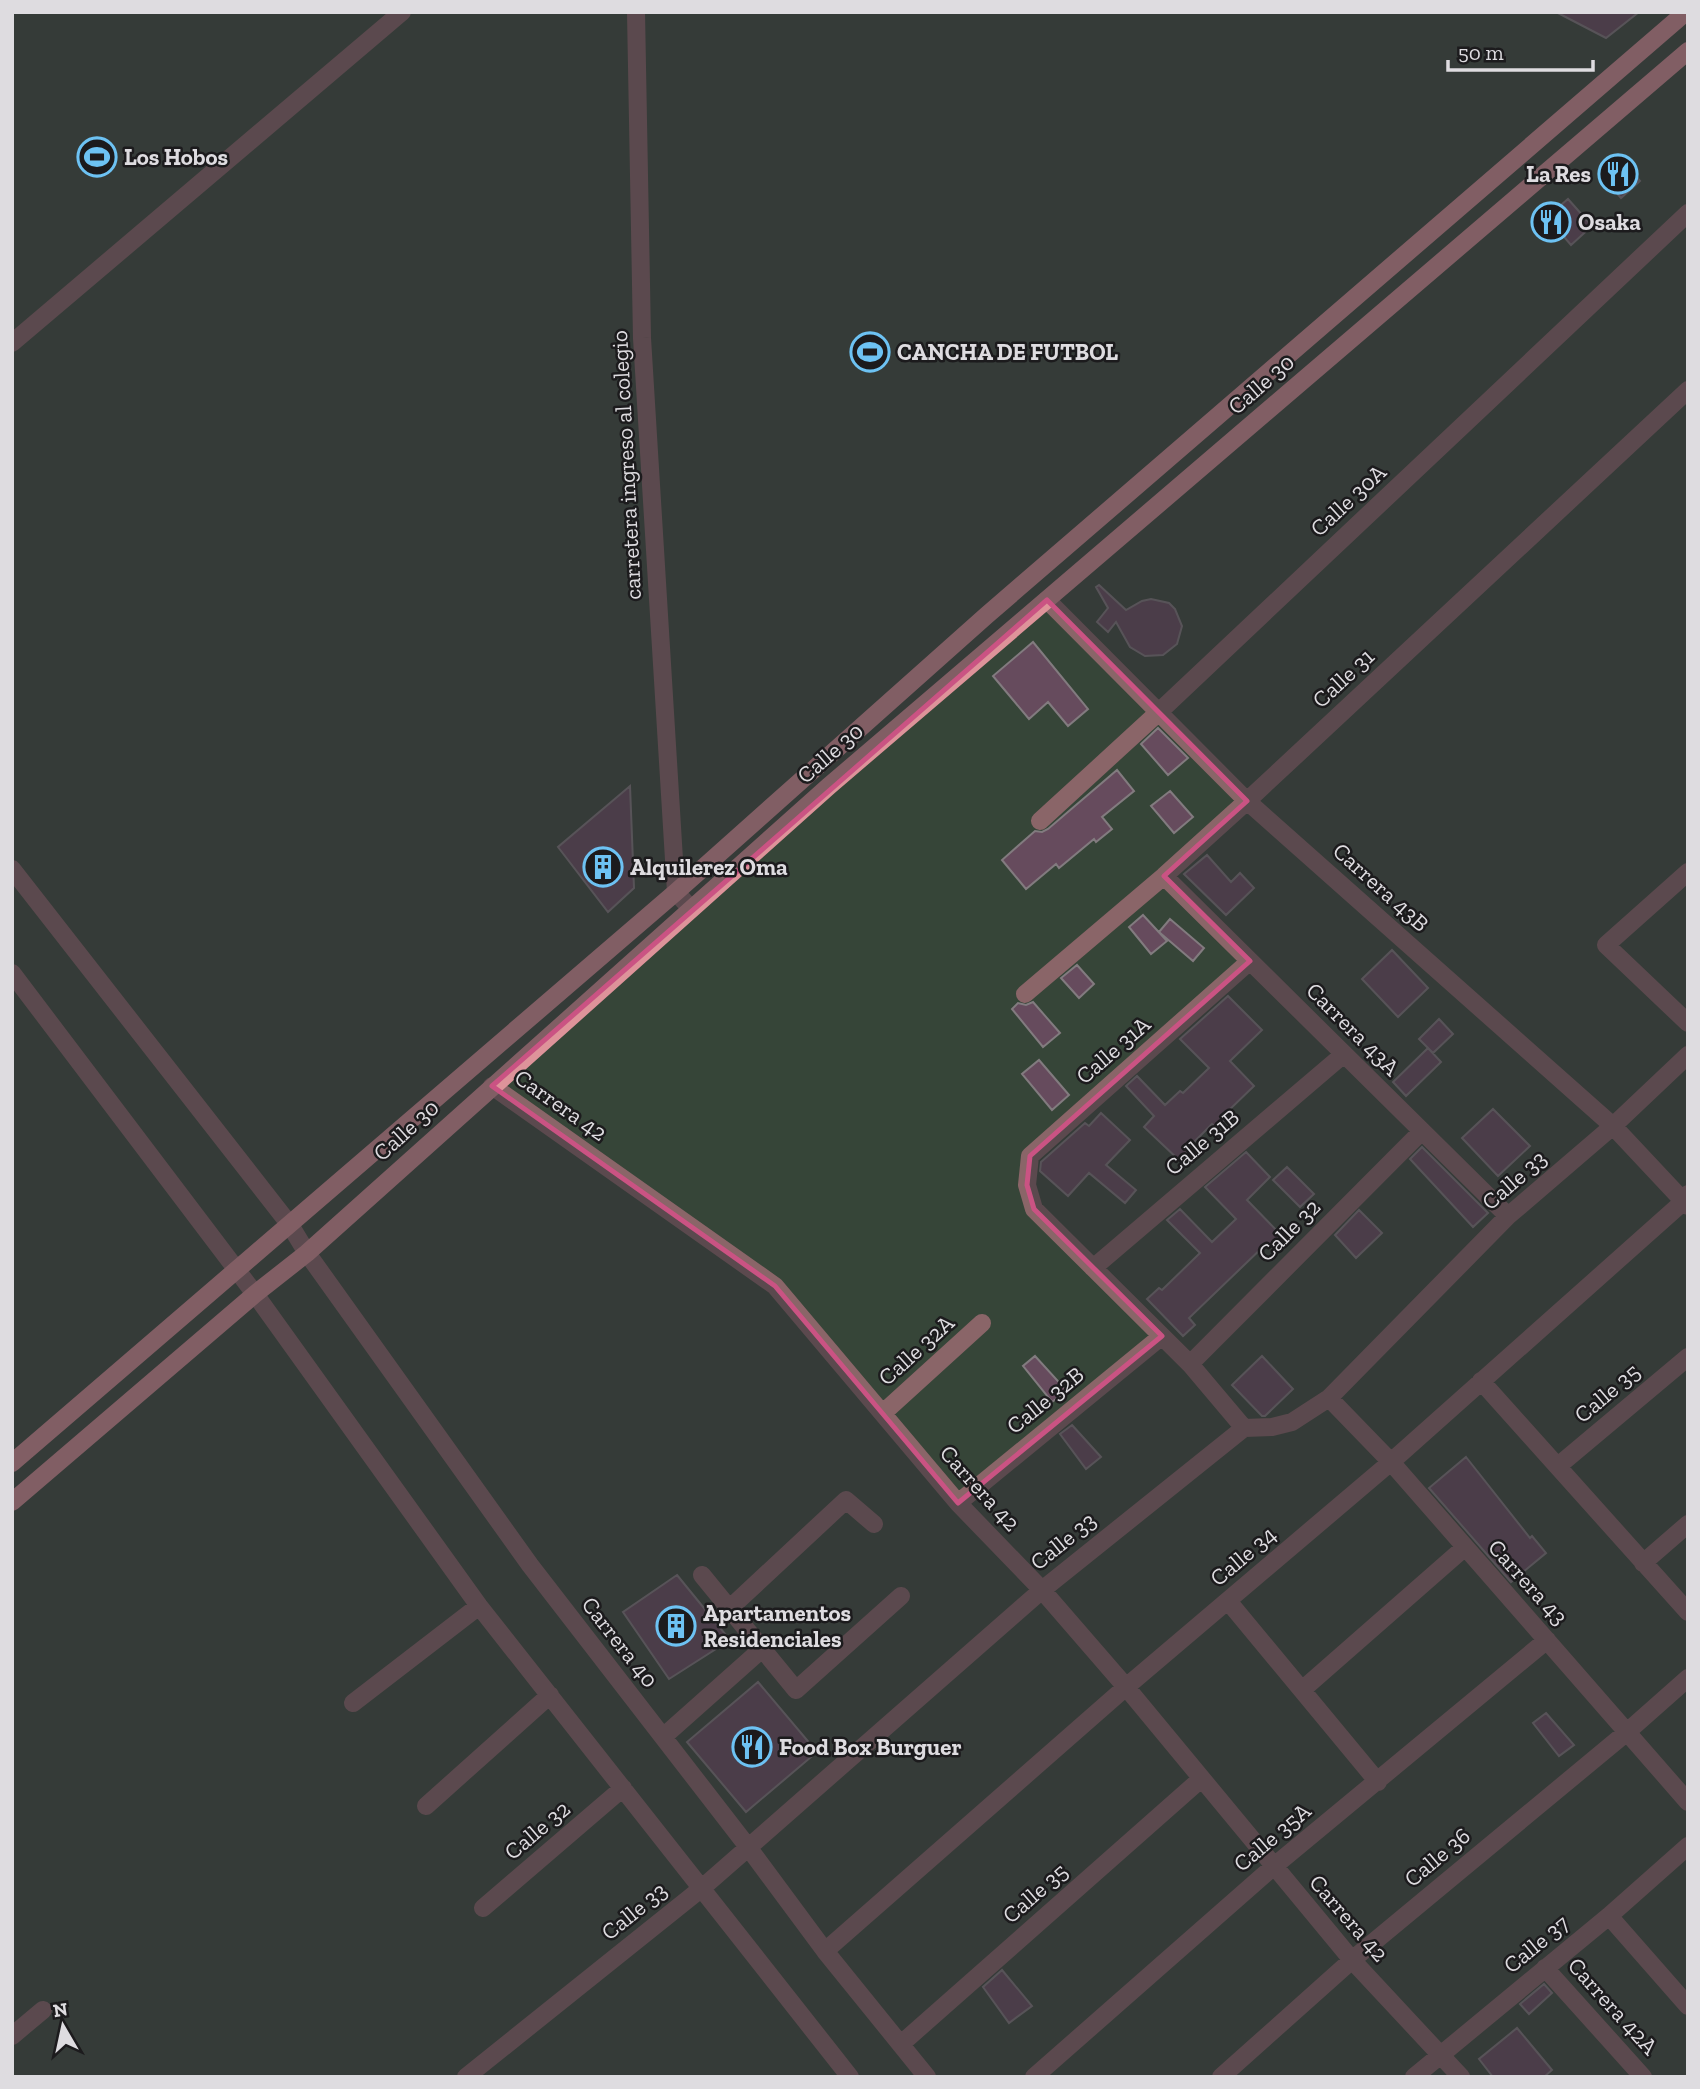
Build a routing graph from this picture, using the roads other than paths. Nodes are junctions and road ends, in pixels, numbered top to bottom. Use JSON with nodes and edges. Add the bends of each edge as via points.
{"nodes":[{"id":1,"x":402,"y":12,"type":"edge"},
{"id":2,"x":636,"y":12,"type":"edge"},
{"id":3,"x":1686,"y":12,"type":"edge"},
{"id":4,"x":1688,"y":51,"type":"edge"},
{"id":5,"x":1688,"y":213,"type":"edge"},
{"id":6,"x":12,"y":343,"type":"edge"},
{"id":7,"x":1688,"y":390,"type":"edge"},
{"id":8,"x":1047,"y":600,"type":"junction"},
{"id":9,"x":1160,"y":711,"type":"junction"},
{"id":10,"x":1247,"y":801,"type":"junction"},
{"id":11,"x":1040,"y":821,"type":"dead end"},
{"id":12,"x":12,"y":869,"type":"edge"},
{"id":13,"x":1688,"y":872,"type":"edge"},
{"id":14,"x":1164,"y":876,"type":"junction"},
{"id":15,"x":676,"y":892,"type":"junction"},
{"id":16,"x":691,"y":909,"type":"junction"},
{"id":17,"x":1250,"y":961,"type":"junction"},
{"id":18,"x":12,"y":973,"type":"edge"},
{"id":19,"x":1025,"y":994,"type":"dead end"},
{"id":20,"x":1688,"y":1023,"type":"edge"},
{"id":21,"x":1344,"y":1054,"type":"junction"},
{"id":22,"x":1688,"y":1055,"type":"edge"},
{"id":23,"x":492,"y":1086,"type":"junction"},
{"id":24,"x":1613,"y":1126,"type":"junction"},
{"id":25,"x":1422,"y":1131,"type":"junction"},
{"id":26,"x":1686,"y":1201,"type":"edge"},
{"id":27,"x":1508,"y":1216,"type":"junction"},
{"id":28,"x":290,"y":1225,"type":"junction"},
{"id":29,"x":307,"y":1253,"type":"junction"},
{"id":30,"x":1093,"y":1268,"type":"junction"},
{"id":31,"x":236,"y":1269,"type":"junction"},
{"id":32,"x":255,"y":1294,"type":"junction"},
{"id":33,"x":982,"y":1323,"type":"dead end"},
{"id":34,"x":1162,"y":1336,"type":"junction"},
{"id":35,"x":1688,"y":1357,"type":"edge"},
{"id":36,"x":1190,"y":1364,"type":"junction"},
{"id":37,"x":1481,"y":1381,"type":"junction"},
{"id":38,"x":1329,"y":1398,"type":"junction"},
{"id":39,"x":883,"y":1413,"type":"junction"},
{"id":40,"x":1244,"y":1428,"type":"junction"},
{"id":41,"x":1391,"y":1462,"type":"junction"},
{"id":42,"x":12,"y":1463,"type":"edge"},
{"id":43,"x":1558,"y":1466,"type":"junction"},
{"id":44,"x":12,"y":1502,"type":"edge"},
{"id":45,"x":958,"y":1503,"type":"junction"},
{"id":46,"x":874,"y":1524,"type":"dead end"},
{"id":47,"x":1688,"y":1524,"type":"edge"},
{"id":48,"x":1464,"y":1548,"type":"junction"},
{"id":49,"x":1643,"y":1563,"type":"junction"},
{"id":50,"x":702,"y":1575,"type":"dead end"},
{"id":51,"x":1042,"y":1590,"type":"junction"},
{"id":52,"x":901,"y":1596,"type":"dead end"},
{"id":53,"x":1228,"y":1601,"type":"junction"},
{"id":54,"x":479,"y":1606,"type":"junction"},
{"id":55,"x":730,"y":1608,"type":"junction"},
{"id":56,"x":1688,"y":1612,"type":"edge"},
{"id":57,"x":1547,"y":1640,"type":"junction"},
{"id":58,"x":763,"y":1648,"type":"junction"},
{"id":59,"x":1688,"y":1678,"type":"edge"},
{"id":60,"x":1126,"y":1687,"type":"junction"},
{"id":61,"x":1302,"y":1690,"type":"junction"},
{"id":62,"x":550,"y":1695,"type":"junction"},
{"id":63,"x":352,"y":1703,"type":"dead end"},
{"id":64,"x":1627,"y":1732,"type":"junction"},
{"id":65,"x":663,"y":1737,"type":"junction"},
{"id":66,"x":1202,"y":1779,"type":"junction"},
{"id":67,"x":1378,"y":1782,"type":"junction"},
{"id":68,"x":623,"y":1788,"type":"junction"},
{"id":69,"x":1688,"y":1802,"type":"edge"},
{"id":70,"x":426,"y":1806,"type":"dead end"},
{"id":71,"x":1688,"y":1846,"type":"edge"},
{"id":72,"x":748,"y":1847,"type":"junction"},
{"id":73,"x":1273,"y":1867,"type":"junction"},
{"id":74,"x":702,"y":1888,"type":"junction"},
{"id":75,"x":483,"y":1908,"type":"dead end"},
{"id":76,"x":1609,"y":1916,"type":"junction"},
{"id":77,"x":825,"y":1951,"type":"junction"},
{"id":78,"x":1352,"y":1960,"type":"junction"},
{"id":79,"x":1545,"y":1968,"type":"junction"},
{"id":80,"x":1688,"y":2006,"type":"edge"},
{"id":81,"x":43,"y":2010,"type":"dead end"},
{"id":82,"x":12,"y":2036,"type":"edge"},
{"id":83,"x":901,"y":2044,"type":"junction"},
{"id":84,"x":1439,"y":2054,"type":"junction"},
{"id":85,"x":466,"y":2077,"type":"edge"},
{"id":86,"x":850,"y":2077,"type":"edge"},
{"id":87,"x":927,"y":2077,"type":"edge"},
{"id":88,"x":1034,"y":2077,"type":"edge"},
{"id":89,"x":1220,"y":2077,"type":"edge"},
{"id":90,"x":1414,"y":2077,"type":"edge"},
{"id":91,"x":1461,"y":2077,"type":"edge"},
{"id":92,"x":1643,"y":2077,"type":"edge"}],
"edges":[{"from":1,"to":6,"type":"street"},
{"from":2,"to":15,"type":"street","name":"carretera ingreso al colegio","via":[[642,338]]},
{"from":3,"to":15,"type":"main road","name":"Calle 30","via":[[987,615]]},
{"from":4,"to":8,"type":"main road","name":"Calle 30"},
{"from":5,"to":9,"type":"street","name":"Calle 30A"},
{"from":7,"to":10,"type":"street","name":"Calle 31"},
{"from":8,"to":9,"type":"street","name":"Carrera 43B"},
{"from":8,"to":16,"type":"main road","name":"Calle 30"},
{"from":9,"to":10,"type":"street","name":"Carrera 43B"},
{"from":9,"to":11,"type":"street","name":"Calle 30A"},
{"from":10,"to":14,"type":"street","name":"Calle 31"},
{"from":10,"to":24,"type":"street","name":"Carrera 43B"},
{"from":12,"to":28,"type":"street","name":"Carrera 40"},
{"from":13,"to":20,"type":"street","via":[[1606,945]]},
{"from":14,"to":17,"type":"street","name":"Carrera 43A"},
{"from":14,"to":19,"type":"street","name":"Calle 31"},
{"from":15,"to":16,"type":"street"},
{"from":15,"to":28,"type":"main road","name":"Calle 30"},
{"from":16,"to":23,"type":"main road","name":"Calle 30"},
{"from":17,"to":21,"type":"street","name":"Carrera 43A"},
{"from":17,"to":30,"type":"street","name":"Calle 31A","via":[[1030,1156],[1027,1185],[1034,1209]]},
{"from":18,"to":31,"type":"street"},
{"from":21,"to":25,"type":"street","name":"Carrera 43A"},
{"from":21,"to":30,"type":"street","name":"Calle 31B"},
{"from":22,"to":24,"type":"street","name":"Calle 33"},
{"from":23,"to":29,"type":"main road","name":"Calle 30"},
{"from":23,"to":39,"type":"street","name":"Carrera 42","via":[[775,1286]]},
{"from":24,"to":26,"type":"street","name":"Carrera 43B"},
{"from":24,"to":27,"type":"street","name":"Calle 33"},
{"from":25,"to":27,"type":"street","name":"Carrera 43A"},
{"from":25,"to":36,"type":"street","name":"Calle 32"},
{"from":26,"to":37,"type":"street","name":"Calle 34"},
{"from":27,"to":38,"type":"street","name":"Calle 33"},
{"from":28,"to":29,"type":"street","name":"Carrera 40"},
{"from":28,"to":31,"type":"main road","name":"Calle 30"},
{"from":29,"to":32,"type":"main road","name":"Calle 30"},
{"from":29,"to":65,"type":"street","name":"Carrera 40","via":[[530,1565]]},
{"from":30,"to":34,"type":"street"},
{"from":31,"to":32,"type":"street"},
{"from":31,"to":42,"type":"main road","name":"Calle 30"},
{"from":32,"to":44,"type":"main road","name":"Calle 30"},
{"from":32,"to":54,"type":"street"},
{"from":33,"to":39,"type":"street","name":"Calle 32A"},
{"from":34,"to":36,"type":"street"},
{"from":34,"to":45,"type":"street","name":"Calle 32B"},
{"from":35,"to":43,"type":"street","name":"Calle 35"},
{"from":36,"to":40,"type":"street"},
{"from":37,"to":41,"type":"street","name":"Calle 34"},
{"from":37,"to":43,"type":"street"},
{"from":38,"to":40,"type":"street","name":"Calle 33","via":[[1292,1422]]},
{"from":38,"to":41,"type":"street","name":"Carrera 43"},
{"from":39,"to":45,"type":"street","name":"Carrera 42"},
{"from":40,"to":51,"type":"street","name":"Calle 33"},
{"from":41,"to":48,"type":"street","name":"Carrera 43"},
{"from":41,"to":53,"type":"street","name":"Calle 34"},
{"from":43,"to":49,"type":"street"},
{"from":45,"to":51,"type":"street","name":"Carrera 42"},
{"from":46,"to":55,"type":"street","via":[[846,1500]]},
{"from":47,"to":49,"type":"street"},
{"from":48,"to":57,"type":"street","name":"Carrera 43"},
{"from":48,"to":61,"type":"street"},
{"from":49,"to":56,"type":"street"},
{"from":50,"to":55,"type":"street"},
{"from":51,"to":60,"type":"street","name":"Carrera 42"},
{"from":51,"to":72,"type":"street","name":"Calle 33"},
{"from":52,"to":58,"type":"street","via":[[796,1690]]},
{"from":53,"to":60,"type":"street","name":"Calle 34"},
{"from":53,"to":61,"type":"street"},
{"from":54,"to":62,"type":"street"},
{"from":54,"to":63,"type":"street"},
{"from":55,"to":58,"type":"street"},
{"from":57,"to":64,"type":"street","name":"Carrera 43"},
{"from":57,"to":67,"type":"street","name":"Calle 35A"},
{"from":58,"to":65,"type":"street"},
{"from":59,"to":64,"type":"street","name":"Calle 36"},
{"from":60,"to":66,"type":"street","name":"Carrera 42"},
{"from":60,"to":77,"type":"street","name":"Calle 34"},
{"from":61,"to":67,"type":"street"},
{"from":62,"to":68,"type":"street"},
{"from":62,"to":70,"type":"street"},
{"from":64,"to":69,"type":"street","name":"Carrera 43"},
{"from":64,"to":78,"type":"street","name":"Calle 36"},
{"from":65,"to":72,"type":"street","name":"Carrera 40"},
{"from":66,"to":73,"type":"street","name":"Carrera 42"},
{"from":66,"to":83,"type":"street","name":"Calle 35"},
{"from":67,"to":73,"type":"street","name":"Calle 35A"},
{"from":68,"to":74,"type":"street"},
{"from":68,"to":75,"type":"street","name":"Calle 32"},
{"from":71,"to":76,"type":"street","name":"Calle 37"},
{"from":72,"to":74,"type":"street","name":"Calle 33"},
{"from":72,"to":77,"type":"street","name":"Carrera 40"},
{"from":73,"to":78,"type":"street","name":"Carrera 42"},
{"from":73,"to":88,"type":"street","name":"Calle 35A"},
{"from":74,"to":85,"type":"street","name":"Calle 33"},
{"from":74,"to":86,"type":"street"},
{"from":76,"to":79,"type":"street","name":"Calle 37"},
{"from":76,"to":80,"type":"street"},
{"from":77,"to":83,"type":"street","name":"Carrera 40"},
{"from":78,"to":84,"type":"street","name":"Carrera 42"},
{"from":78,"to":89,"type":"street","name":"Calle 36"},
{"from":79,"to":84,"type":"street","name":"Calle 37"},
{"from":79,"to":92,"type":"street","name":"Carrera 42A"},
{"from":81,"to":82,"type":"street"},
{"from":83,"to":87,"type":"street","name":"Carrera 40"},
{"from":84,"to":90,"type":"street","name":"Calle 37"},
{"from":84,"to":91,"type":"street","name":"Carrera 42"}]}
